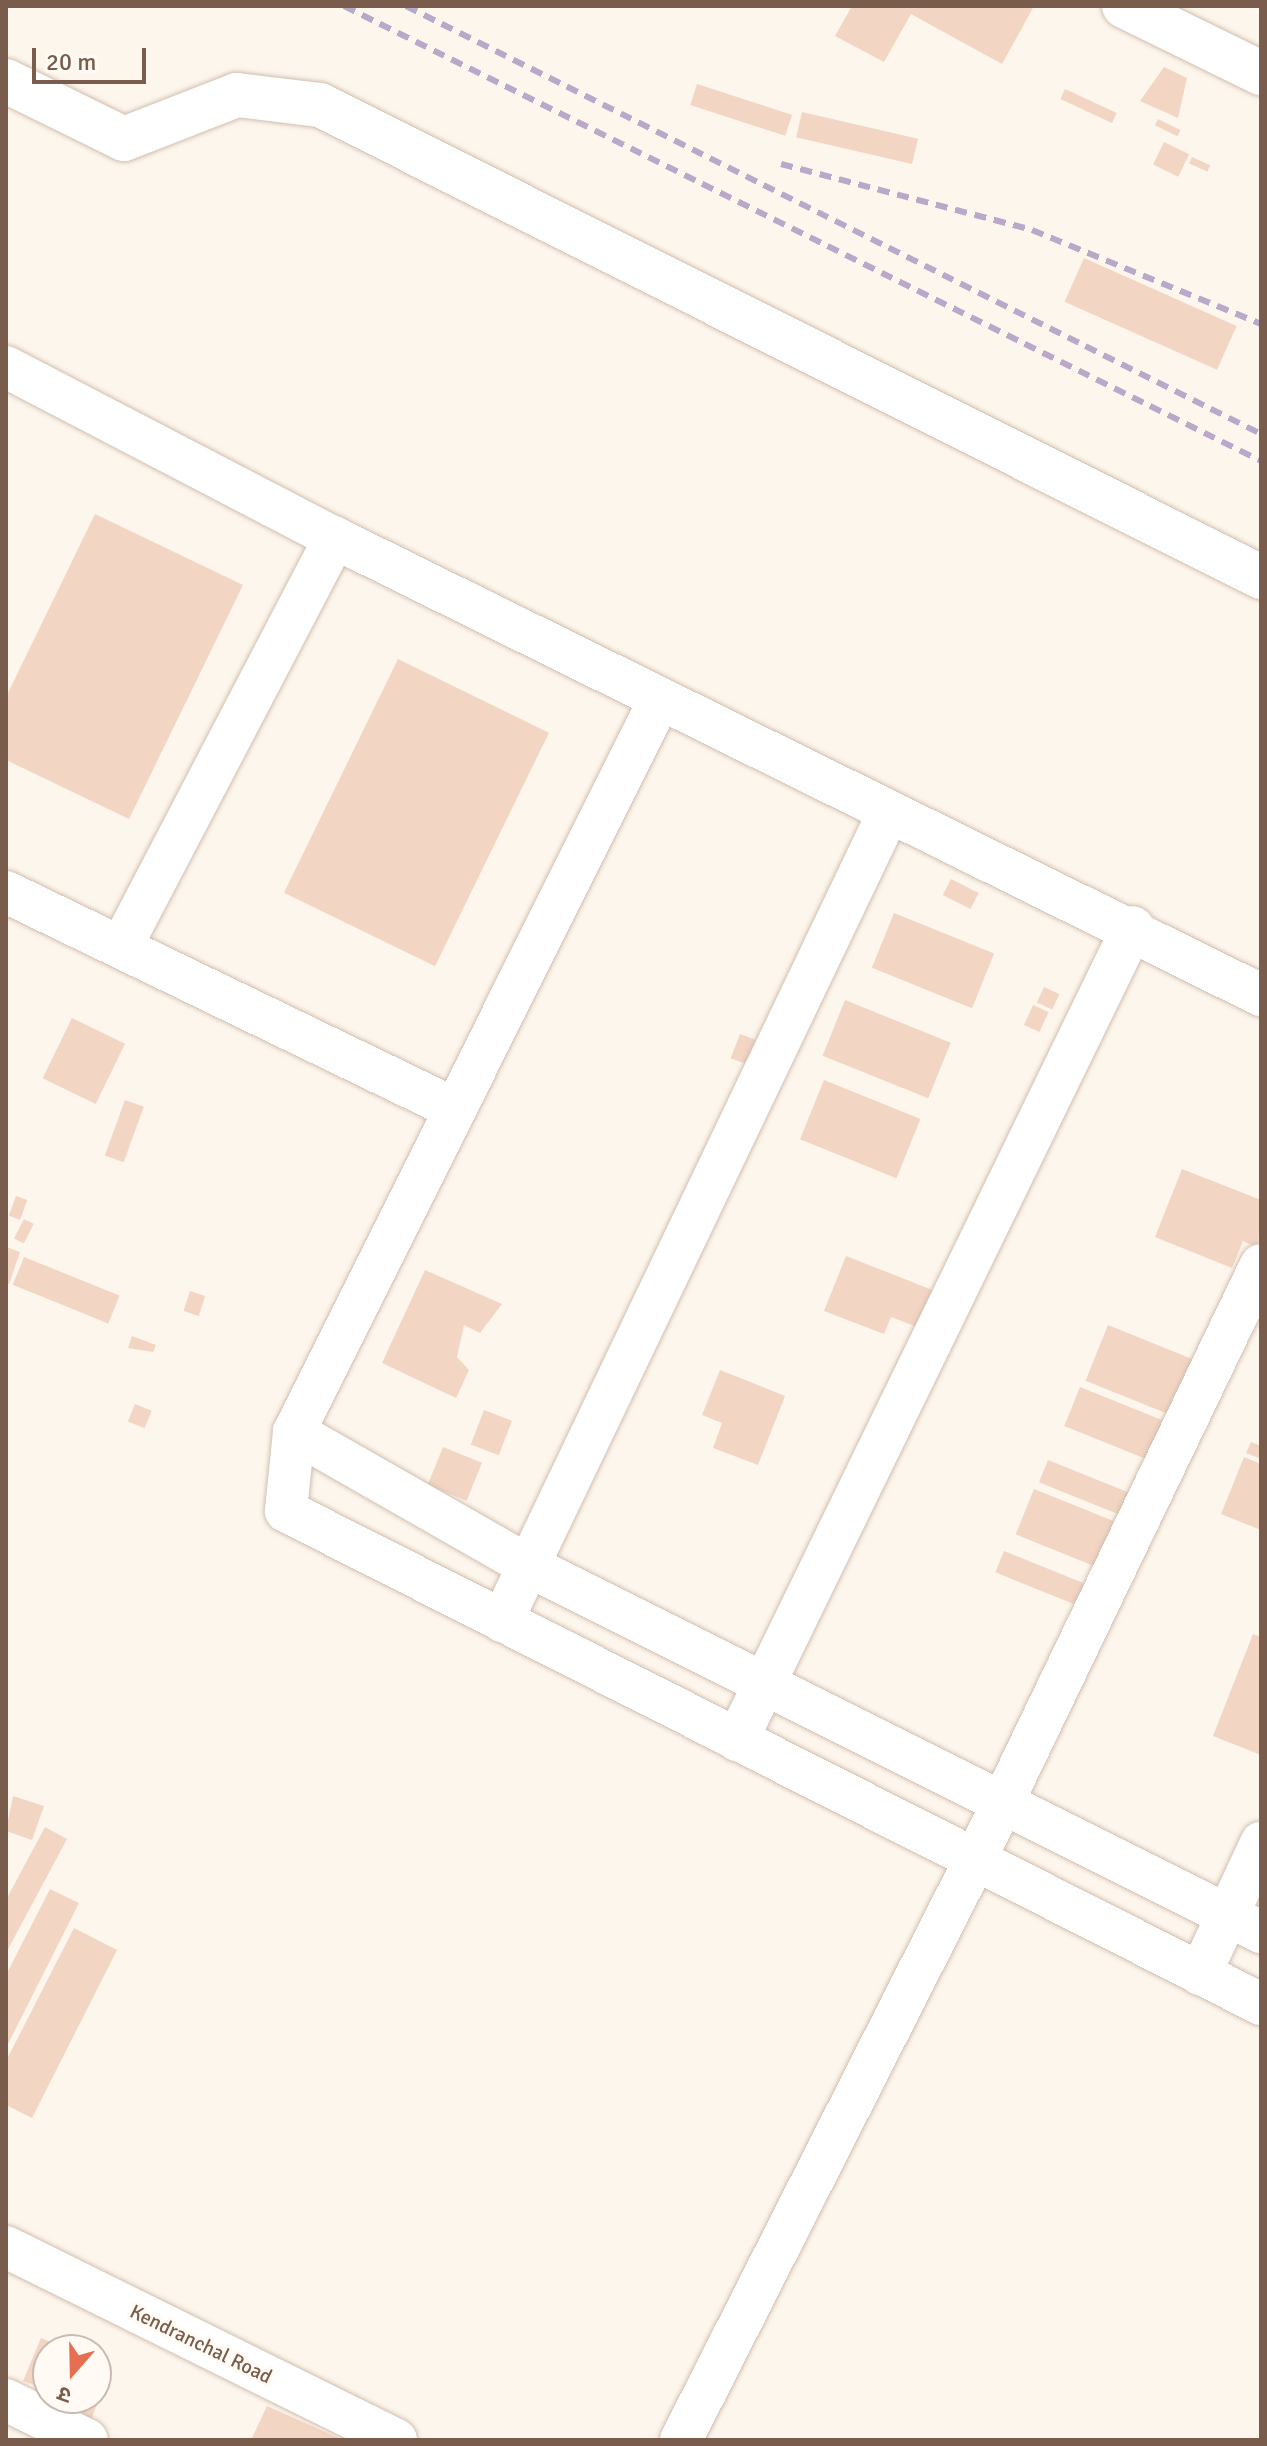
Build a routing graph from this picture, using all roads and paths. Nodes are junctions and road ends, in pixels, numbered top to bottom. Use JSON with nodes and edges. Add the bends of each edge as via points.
{"nodes":[{"id":1,"x":1124,"y":6,"type":"edge"},
{"id":2,"x":1261,"y":73,"type":"edge"},
{"id":3,"x":6,"y":81,"type":"edge"},
{"id":4,"x":6,"y":367,"type":"edge"},
{"id":5,"x":335,"y":538,"type":"junction"},
{"id":6,"x":1261,"y":577,"type":"edge"},
{"id":7,"x":660,"y":699,"type":"junction"},
{"id":8,"x":889,"y":812,"type":"junction"},
{"id":9,"x":6,"y":892,"type":"edge"},
{"id":10,"x":1133,"y":927,"type":"junction"},
{"id":11,"x":121,"y":947,"type":"junction"},
{"id":12,"x":1261,"y":995,"type":"edge"},
{"id":13,"x":451,"y":1107,"type":"junction"},
{"id":14,"x":1261,"y":1265,"type":"edge"},
{"id":15,"x":294,"y":1432,"type":"junction"},
{"id":16,"x":527,"y":1565,"type":"junction"},
{"id":17,"x":502,"y":1621,"type":"junction"},
{"id":18,"x":762,"y":1683,"type":"junction"},
{"id":19,"x":737,"y":1740,"type":"junction"},
{"id":20,"x":1001,"y":1805,"type":"junction"},
{"id":21,"x":1261,"y":1843,"type":"edge"},
{"id":22,"x":975,"y":1860,"type":"junction"},
{"id":23,"x":1244,"y":1924,"type":"edge"},
{"id":24,"x":1200,"y":1974,"type":"junction"},
{"id":25,"x":1261,"y":2004,"type":"edge"},
{"id":26,"x":6,"y":2247,"type":"edge"},
{"id":27,"x":6,"y":2400,"type":"edge"},
{"id":28,"x":87,"y":2440,"type":"edge"},
{"id":29,"x":396,"y":2440,"type":"edge"},
{"id":30,"x":681,"y":2440,"type":"edge"}],
"edges":[{"from":1,"to":2,"type":"street"},
{"from":3,"to":6,"type":"street","via":[[124,139],[237,95],[320,105]]},
{"from":4,"to":5,"type":"street"},
{"from":5,"to":7,"type":"street"},
{"from":5,"to":11,"type":"street"},
{"from":7,"to":8,"type":"street"},
{"from":7,"to":13,"type":"street"},
{"from":8,"to":10,"type":"street"},
{"from":8,"to":16,"type":"street"},
{"from":9,"to":11,"type":"street"},
{"from":10,"to":12,"type":"street"},
{"from":10,"to":18,"type":"street"},
{"from":11,"to":13,"type":"street"},
{"from":13,"to":15,"type":"street"},
{"from":14,"to":20,"type":"street"},
{"from":15,"to":16,"type":"street"},
{"from":15,"to":17,"type":"street","via":[[286,1511]]},
{"from":16,"to":17,"type":"street"},
{"from":16,"to":18,"type":"street"},
{"from":17,"to":19,"type":"street"},
{"from":18,"to":19,"type":"street"},
{"from":18,"to":20,"type":"street"},
{"from":19,"to":22,"type":"street"},
{"from":20,"to":22,"type":"street"},
{"from":20,"to":23,"type":"street"},
{"from":21,"to":23,"type":"street"},
{"from":22,"to":24,"type":"street"},
{"from":22,"to":30,"type":"street"},
{"from":23,"to":24,"type":"street"},
{"from":24,"to":25,"type":"street"},
{"from":26,"to":29,"type":"street","name":"Kendranchal Road"},
{"from":27,"to":28,"type":"street"}]}
